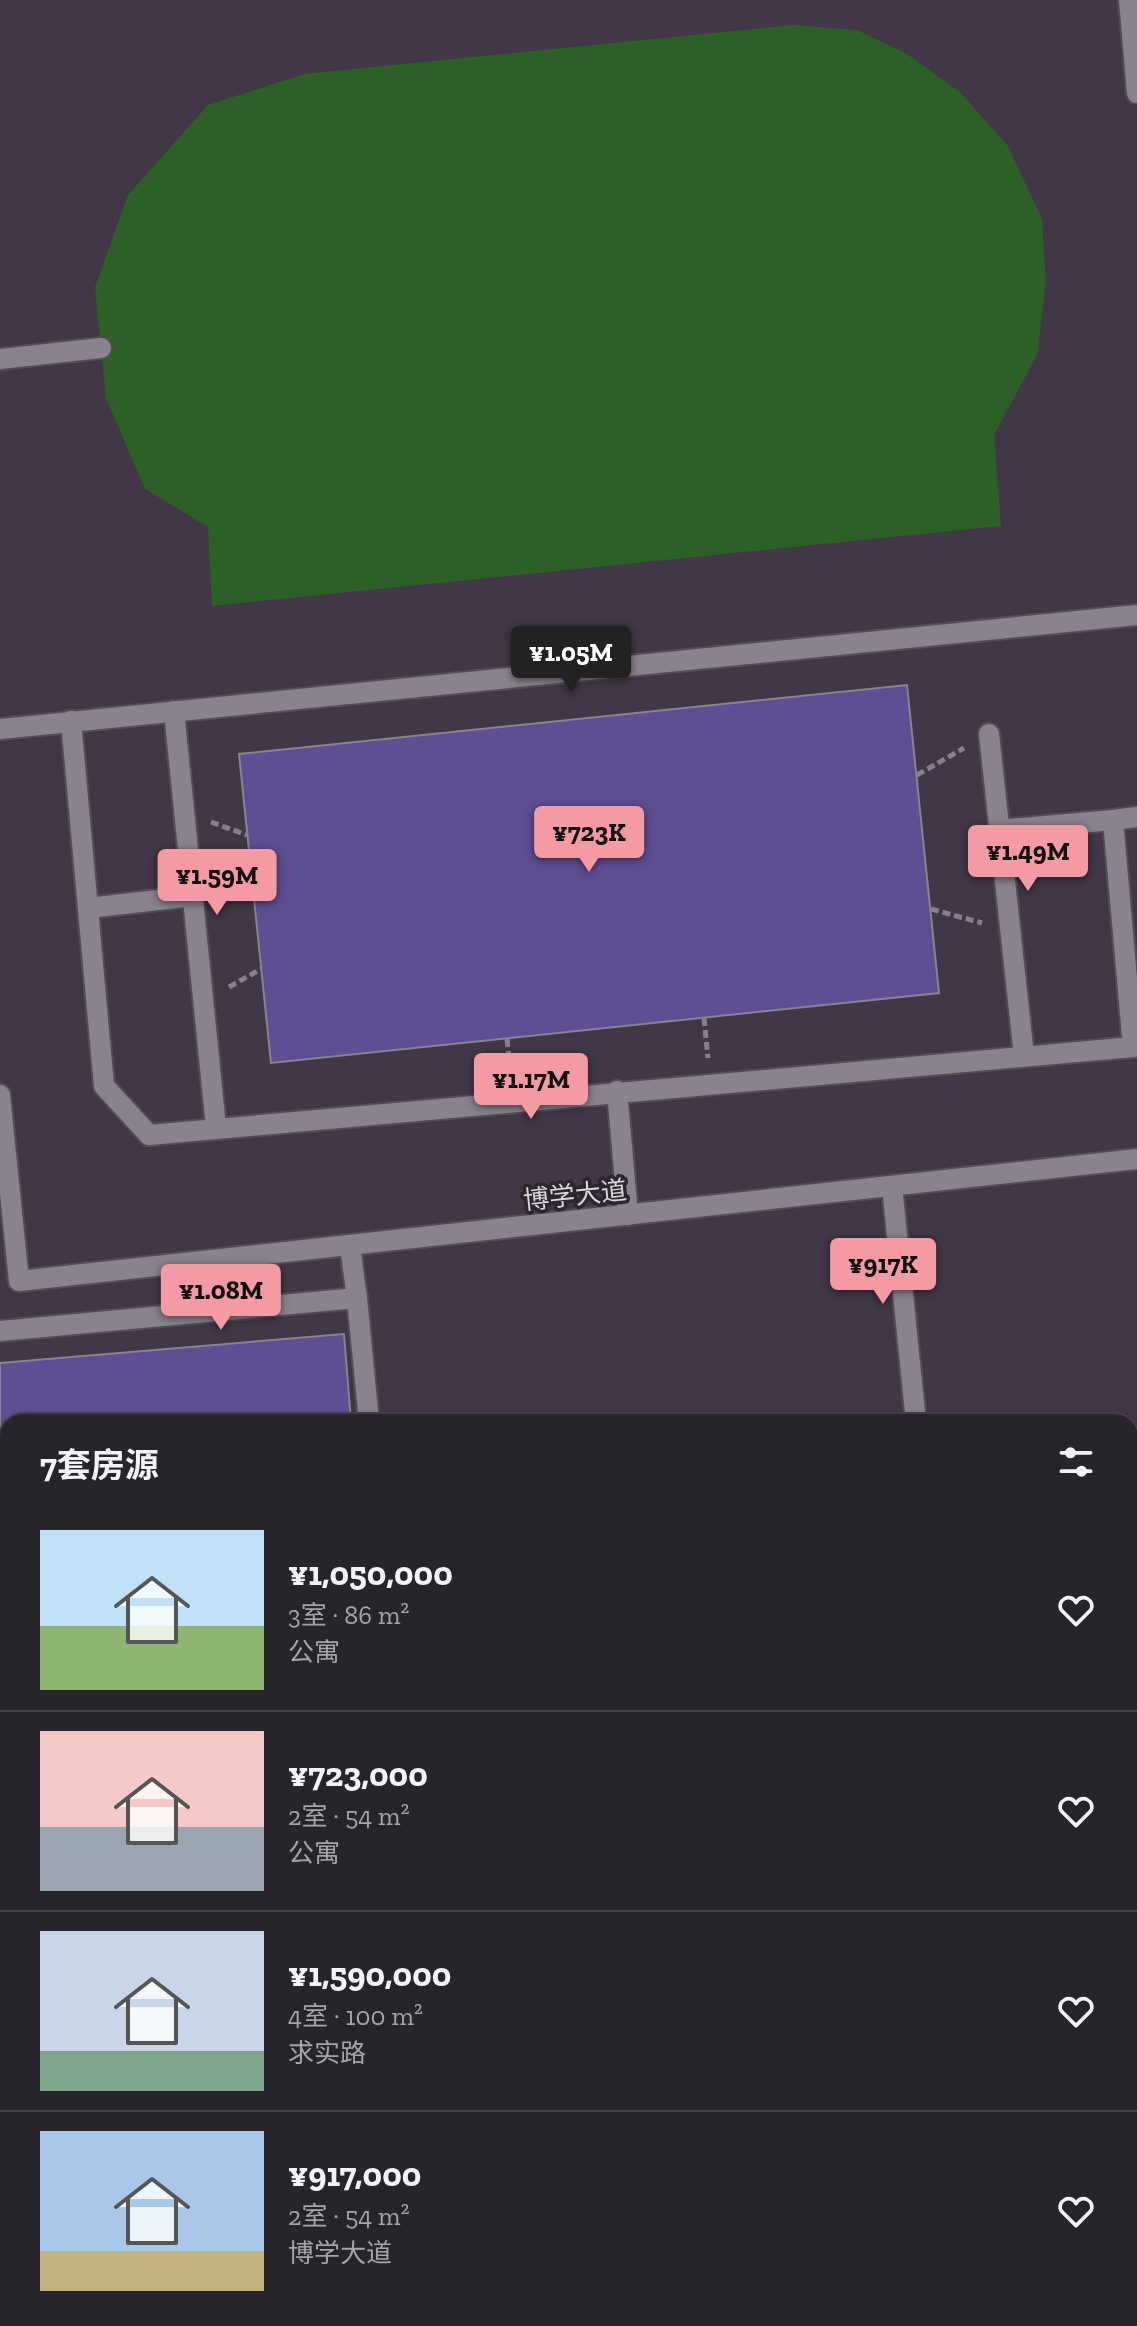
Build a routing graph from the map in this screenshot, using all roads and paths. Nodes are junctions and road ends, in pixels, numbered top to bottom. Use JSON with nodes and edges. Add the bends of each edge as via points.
{"nodes":[{"id":1,"x":1129,"y":0,"type":"edge"},
{"id":2,"x":1136,"y":66,"type":"edge"},
{"id":3,"x":1137,"y":93,"type":"edge"},
{"id":4,"x":101,"y":348,"type":"dead end"},
{"id":5,"x":0,"y":359,"type":"edge"},
{"id":6,"x":1137,"y":615,"type":"edge"},
{"id":7,"x":174,"y":711,"type":"junction"},
{"id":8,"x":71,"y":721,"type":"junction"},
{"id":9,"x":0,"y":729,"type":"edge"},
{"id":10,"x":989,"y":734,"type":"joint"},
{"id":11,"x":917,"y":775,"type":"dead end"},
{"id":12,"x":1137,"y":817,"type":"edge"},
{"id":13,"x":1113,"y":820,"type":"junction"},
{"id":14,"x":1000,"y":830,"type":"junction"},
{"id":15,"x":193,"y":896,"type":"junction"},
{"id":16,"x":88,"y":908,"type":"junction"},
{"id":17,"x":931,"y":909,"type":"dead end"},
{"id":18,"x":1010,"y":931,"type":"junction"},
{"id":19,"x":704,"y":1018,"type":"dead end"},
{"id":20,"x":507,"y":1039,"type":"dead end"},
{"id":21,"x":1024,"y":1056,"type":"junction"},
{"id":22,"x":711,"y":1083,"type":"junction"},
{"id":23,"x":617,"y":1091,"type":"junction"},
{"id":24,"x":0,"y":1095,"type":"edge"},
{"id":25,"x":513,"y":1100,"type":"junction"},
{"id":26,"x":216,"y":1127,"type":"junction"},
{"id":27,"x":1137,"y":1159,"type":"edge"},
{"id":28,"x":892,"y":1186,"type":"junction"},
{"id":29,"x":628,"y":1215,"type":"junction"},
{"id":30,"x":350,"y":1246,"type":"junction"},
{"id":31,"x":357,"y":1298,"type":"junction"},
{"id":32,"x":0,"y":1331,"type":"edge"},
{"id":33,"x":368,"y":1414,"type":"edge"},
{"id":34,"x":915,"y":1414,"type":"edge"}],
"edges":[{"from":1,"to":2,"type":"street"},
{"from":2,"to":3,"type":"street"},
{"from":4,"to":5,"type":"street"},
{"from":6,"to":7,"type":"street"},
{"from":7,"to":8,"type":"street"},
{"from":7,"to":15,"type":"street"},
{"from":8,"to":9,"type":"street"},
{"from":8,"to":16,"type":"street"},
{"from":10,"to":11,"type":"path"},
{"from":10,"to":14,"type":"street"},
{"from":12,"to":13,"type":"street"},
{"from":13,"to":14,"type":"street"},
{"from":13,"to":21,"type":"street","via":[[1133,1047]]},
{"from":14,"to":18,"type":"street"},
{"from":15,"to":16,"type":"street"},
{"from":15,"to":26,"type":"street"},
{"from":16,"to":26,"type":"street","via":[[104,1086],[149,1135]]},
{"from":17,"to":18,"type":"path"},
{"from":18,"to":21,"type":"street"},
{"from":19,"to":22,"type":"path"},
{"from":20,"to":25,"type":"path"},
{"from":21,"to":22,"type":"street"},
{"from":22,"to":23,"type":"street"},
{"from":23,"to":25,"type":"street"},
{"from":23,"to":29,"type":"street"},
{"from":24,"to":30,"type":"street","name":"博学大道","via":[[19,1281]]},
{"from":25,"to":26,"type":"street"},
{"from":27,"to":28,"type":"street","name":"博学大道"},
{"from":28,"to":29,"type":"street","name":"博学大道"},
{"from":28,"to":34,"type":"street"},
{"from":29,"to":30,"type":"street","name":"博学大道"},
{"from":30,"to":31,"type":"street"},
{"from":31,"to":32,"type":"street"},
{"from":31,"to":33,"type":"street"}]}
